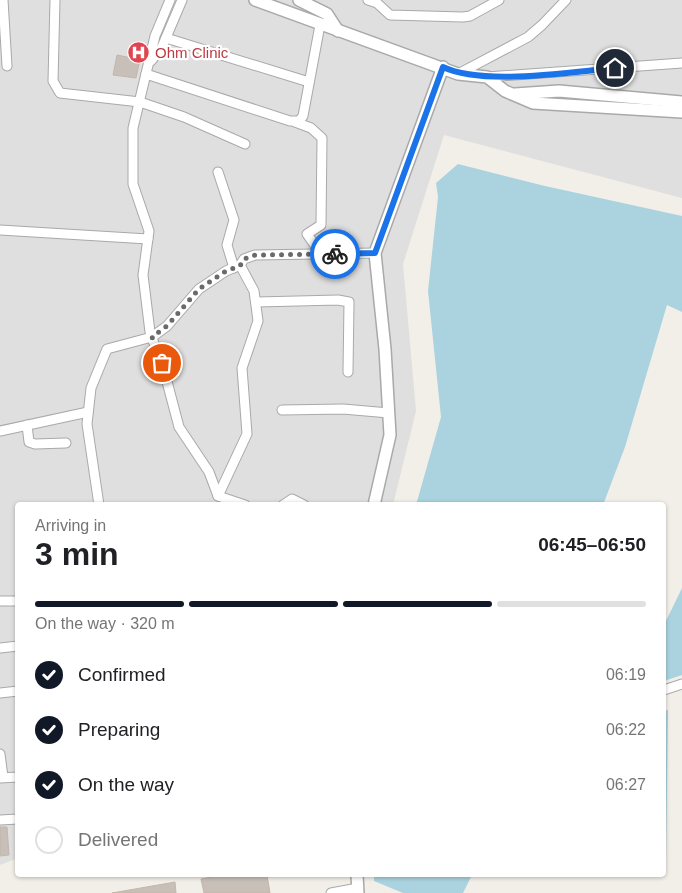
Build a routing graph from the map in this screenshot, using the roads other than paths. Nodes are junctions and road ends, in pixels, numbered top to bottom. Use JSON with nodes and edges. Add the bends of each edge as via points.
{"nodes":[{"id":1,"x":3,"y":0,"type":"edge"},
{"id":2,"x":55,"y":0,"type":"edge"},
{"id":3,"x":170,"y":0,"type":"edge"},
{"id":4,"x":182,"y":0,"type":"edge"},
{"id":5,"x":256,"y":0,"type":"edge"},
{"id":6,"x":300,"y":0,"type":"edge"},
{"id":7,"x":368,"y":0,"type":"edge"},
{"id":8,"x":499,"y":0,"type":"edge"},
{"id":9,"x":566,"y":0,"type":"edge"},
{"id":10,"x":319,"y":4,"type":"edge"},
{"id":11,"x":309,"y":21,"type":"junction"},
{"id":12,"x":320,"y":25,"type":"junction"},
{"id":13,"x":338,"y":31,"type":"junction"},
{"id":14,"x":166,"y":38,"type":"junction"},
{"id":15,"x":149,"y":63,"type":"junction"},
{"id":16,"x":682,"y":63,"type":"edge"},
{"id":17,"x":7,"y":66,"type":"dead end"},
{"id":18,"x":443,"y":67,"type":"junction"},
{"id":19,"x":146,"y":74,"type":"junction"},
{"id":20,"x":458,"y":74,"type":"junction"},
{"id":21,"x":487,"y":77,"type":"junction"},
{"id":22,"x":309,"y":82,"type":"junction"},
{"id":23,"x":515,"y":94,"type":"junction"},
{"id":24,"x":140,"y":102,"type":"junction"},
{"id":25,"x":682,"y":102,"type":"edge"},
{"id":26,"x":682,"y":112,"type":"edge"},
{"id":27,"x":295,"y":122,"type":"junction"},
{"id":28,"x":245,"y":144,"type":"dead end"},
{"id":29,"x":218,"y":172,"type":"dead end"},
{"id":30,"x":0,"y":230,"type":"edge"},
{"id":31,"x":148,"y":239,"type":"junction"},
{"id":32,"x":375,"y":253,"type":"junction"},
{"id":33,"x":321,"y":254,"type":"junction"},
{"id":34,"x":237,"y":266,"type":"junction"},
{"id":35,"x":257,"y":302,"type":"junction"},
{"id":36,"x":152,"y":337,"type":"junction"},
{"id":37,"x":348,"y":372,"type":"dead end"},
{"id":38,"x":282,"y":410,"type":"dead end"},
{"id":39,"x":88,"y":412,"type":"junction"},
{"id":40,"x":389,"y":413,"type":"junction"},
{"id":41,"x":27,"y":425,"type":"junction"},
{"id":42,"x":0,"y":431,"type":"edge"},
{"id":43,"x":66,"y":443,"type":"dead end"},
{"id":44,"x":218,"y":496,"type":"junction"},
{"id":45,"x":100,"y":502,"type":"edge"},
{"id":46,"x":236,"y":502,"type":"edge"},
{"id":47,"x":287,"y":502,"type":"edge"},
{"id":48,"x":299,"y":502,"type":"edge"},
{"id":49,"x":375,"y":502,"type":"edge"},
{"id":50,"x":0,"y":601,"type":"edge"},
{"id":51,"x":15,"y":601,"type":"edge"},
{"id":52,"x":15,"y":646,"type":"edge"},
{"id":53,"x":0,"y":648,"type":"edge"},
{"id":54,"x":682,"y":684,"type":"edge"},
{"id":55,"x":666,"y":689,"type":"edge"},
{"id":56,"x":15,"y":691,"type":"edge"},
{"id":57,"x":0,"y":693,"type":"edge"},
{"id":58,"x":0,"y":754,"type":"edge"},
{"id":59,"x":15,"y":777,"type":"edge"},
{"id":60,"x":1,"y":778,"type":"edge"},
{"id":61,"x":15,"y":819,"type":"edge"},
{"id":62,"x":0,"y":820,"type":"edge"},
{"id":63,"x":357,"y":877,"type":"edge"},
{"id":64,"x":358,"y":891,"type":"edge"},
{"id":65,"x":332,"y":893,"type":"edge"}],
"edges":[{"from":1,"to":17,"type":"street"},
{"from":2,"to":24,"type":"street","via":[[53,82],[60,93]]},
{"from":3,"to":15,"type":"street","via":[[155,36]]},
{"from":4,"to":14,"type":"street"},
{"from":5,"to":11,"type":"street"},
{"from":6,"to":10,"type":"street"},
{"from":7,"to":8,"type":"street","via":[[377,3],[390,16],[464,17]]},
{"from":9,"to":20,"type":"street","via":[[528,36]]},
{"from":10,"to":11,"type":"street"},
{"from":10,"to":12,"type":"street"},
{"from":10,"to":13,"type":"street"},
{"from":11,"to":12,"type":"street"},
{"from":12,"to":13,"type":"street"},
{"from":12,"to":22,"type":"street"},
{"from":13,"to":18,"type":"street"},
{"from":14,"to":15,"type":"street"},
{"from":14,"to":22,"type":"street"},
{"from":15,"to":19,"type":"street"},
{"from":16,"to":21,"type":"street"},
{"from":18,"to":20,"type":"street"},
{"from":18,"to":32,"type":"street"},
{"from":19,"to":24,"type":"street"},
{"from":19,"to":27,"type":"street"},
{"from":20,"to":21,"type":"street"},
{"from":21,"to":23,"type":"street","via":[[505,92]]},
{"from":22,"to":27,"type":"street","via":[[303,116]]},
{"from":23,"to":25,"type":"street","via":[[559,91]]},
{"from":23,"to":26,"type":"street","via":[[533,103]]},
{"from":24,"to":28,"type":"street"},
{"from":24,"to":31,"type":"street","via":[[133,128],[133,184],[149,231]]},
{"from":27,"to":33,"type":"street","via":[[311,128],[322,138],[321,225],[307,234]]},
{"from":29,"to":34,"type":"street","via":[[234,220],[227,245]]},
{"from":30,"to":31,"type":"street"},
{"from":31,"to":36,"type":"street","via":[[143,284]]},
{"from":32,"to":33,"type":"street"},
{"from":32,"to":40,"type":"street"},
{"from":33,"to":34,"type":"street","via":[[255,255]]},
{"from":34,"to":35,"type":"street","via":[[254,291]]},
{"from":34,"to":36,"type":"street","via":[[199,289],[167,326]]},
{"from":35,"to":37,"type":"street","via":[[349,302]]},
{"from":35,"to":44,"type":"street","via":[[258,321],[242,368],[247,434]]},
{"from":36,"to":39,"type":"street","via":[[107,349],[91,388]]},
{"from":36,"to":44,"type":"street","via":[[166,374],[178,427],[209,472]]},
{"from":38,"to":40,"type":"street","via":[[356,409]]},
{"from":39,"to":41,"type":"street"},
{"from":39,"to":45,"type":"street","via":[[87,424]]},
{"from":40,"to":49,"type":"street","via":[[390,435]]},
{"from":41,"to":42,"type":"street"},
{"from":41,"to":43,"type":"street","via":[[29,442]]},
{"from":44,"to":46,"type":"street"},
{"from":47,"to":48,"type":"street","via":[[292,498]]},
{"from":50,"to":51,"type":"street"},
{"from":52,"to":53,"type":"street"},
{"from":54,"to":55,"type":"street"},
{"from":56,"to":57,"type":"street"},
{"from":58,"to":60,"type":"street"},
{"from":59,"to":60,"type":"street"},
{"from":61,"to":62,"type":"street"},
{"from":63,"to":64,"type":"street"},
{"from":64,"to":65,"type":"street"}]}
